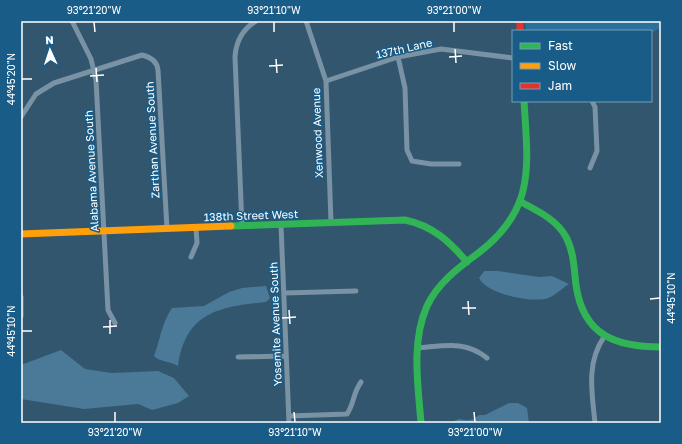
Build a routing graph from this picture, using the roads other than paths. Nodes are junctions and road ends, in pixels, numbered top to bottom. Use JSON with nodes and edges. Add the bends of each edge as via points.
{"nodes":[{"id":1,"x":72,"y":21,"type":"edge"},
{"id":2,"x":256,"y":21,"type":"edge"},
{"id":3,"x":306,"y":21,"type":"edge"},
{"id":4,"x":398,"y":57,"type":"junction"},
{"id":5,"x":512,"y":58,"type":"edge"},
{"id":6,"x":95,"y":70,"type":"junction"},
{"id":7,"x":326,"y":81,"type":"junction"},
{"id":8,"x":524,"y":102,"type":"edge"},
{"id":9,"x":592,"y":102,"type":"edge"},
{"id":10,"x":21,"y":117,"type":"edge"},
{"id":11,"x":459,"y":164,"type":"dead end"},
{"id":12,"x":590,"y":168,"type":"dead end"},
{"id":13,"x":521,"y":202,"type":"junction"},
{"id":14,"x":331,"y":222,"type":"junction"},
{"id":15,"x":281,"y":225,"type":"junction"},
{"id":16,"x":242,"y":226,"type":"junction"},
{"id":17,"x":196,"y":228,"type":"junction"},
{"id":18,"x":167,"y":229,"type":"junction"},
{"id":19,"x":104,"y":231,"type":"junction"},
{"id":20,"x":21,"y":234,"type":"edge"},
{"id":21,"x":191,"y":257,"type":"dead end"},
{"id":22,"x":467,"y":262,"type":"junction"},
{"id":23,"x":356,"y":291,"type":"dead end"},
{"id":24,"x":284,"y":293,"type":"junction"},
{"id":25,"x":21,"y":297,"type":"edge"},
{"id":26,"x":21,"y":316,"type":"edge"},
{"id":27,"x":115,"y":323,"type":"dead end"},
{"id":28,"x":604,"y":337,"type":"junction"},
{"id":29,"x":661,"y":347,"type":"edge"},
{"id":30,"x":417,"y":348,"type":"junction"},
{"id":31,"x":286,"y":356,"type":"junction"},
{"id":32,"x":238,"y":357,"type":"dead end"},
{"id":33,"x":487,"y":358,"type":"dead end"},
{"id":34,"x":361,"y":382,"type":"dead end"},
{"id":35,"x":289,"y":416,"type":"junction"},
{"id":36,"x":289,"y":423,"type":"edge"},
{"id":37,"x":422,"y":423,"type":"edge"},
{"id":38,"x":595,"y":423,"type":"edge"}],
"edges":[{"from":1,"to":6,"type":"street","name":"Alabama Avenue South"},
{"from":2,"to":16,"type":"street","via":[[244,31],[238,41],[234,57]]},
{"from":3,"to":7,"type":"street","name":"Xenwood Avenue"},
{"from":4,"to":5,"type":"street","name":"137th Lane","via":[[441,49]]},
{"from":4,"to":7,"type":"street","name":"137th Lane"},
{"from":4,"to":11,"type":"street","via":[[405,88],[407,150],[412,161]]},
{"from":6,"to":10,"type":"street","via":[[54,83],[36,94]]},
{"from":6,"to":18,"type":"street","name":"Zarthan Avenue South","via":[[142,55],[155,61],[158,70]]},
{"from":6,"to":19,"type":"street","name":"Alabama Avenue South"},
{"from":7,"to":14,"type":"street","name":"Xenwood Avenue"},
{"from":8,"to":13,"type":"street","via":[[528,167]]},
{"from":9,"to":12,"type":"street","via":[[595,107],[597,151]]},
{"from":13,"to":22,"type":"street","via":[[508,225]]},
{"from":13,"to":28,"type":"street","via":[[547,217],[566,236],[572,253],[579,301],[589,322]]},
{"from":14,"to":15,"type":"street","name":"138th Street West"},
{"from":14,"to":22,"type":"street","name":"138th Street West","via":[[405,220],[421,224],[443,234]]},
{"from":15,"to":16,"type":"street","name":"138th Street West"},
{"from":15,"to":24,"type":"street","name":"Yosemite Avenue South"},
{"from":16,"to":17,"type":"street","name":"138th Street West"},
{"from":17,"to":18,"type":"street","name":"138th Street West"},
{"from":17,"to":21,"type":"street","via":[[197,243]]},
{"from":18,"to":19,"type":"street","name":"138th Street West"},
{"from":19,"to":20,"type":"street","name":"138th Street West"},
{"from":19,"to":27,"type":"street","name":"Alabama Avenue South","via":[[108,310]]},
{"from":22,"to":30,"type":"street","via":[[440,284],[433,296],[424,314]]},
{"from":23,"to":24,"type":"street"},
{"from":24,"to":31,"type":"street","name":"Yosemite Avenue South"},
{"from":25,"to":26,"type":"street"},
{"from":28,"to":29,"type":"street","via":[[622,345]]},
{"from":28,"to":38,"type":"street","via":[[596,349],[592,365]]},
{"from":30,"to":33,"type":"street","via":[[461,345],[477,350]]},
{"from":30,"to":37,"type":"street"},
{"from":31,"to":32,"type":"street"},
{"from":31,"to":35,"type":"street","name":"Yosemite Avenue South"},
{"from":34,"to":35,"type":"street","via":[[354,391],[352,406],[347,414]]},
{"from":35,"to":36,"type":"street","name":"Yosemite Avenue South"}]}
